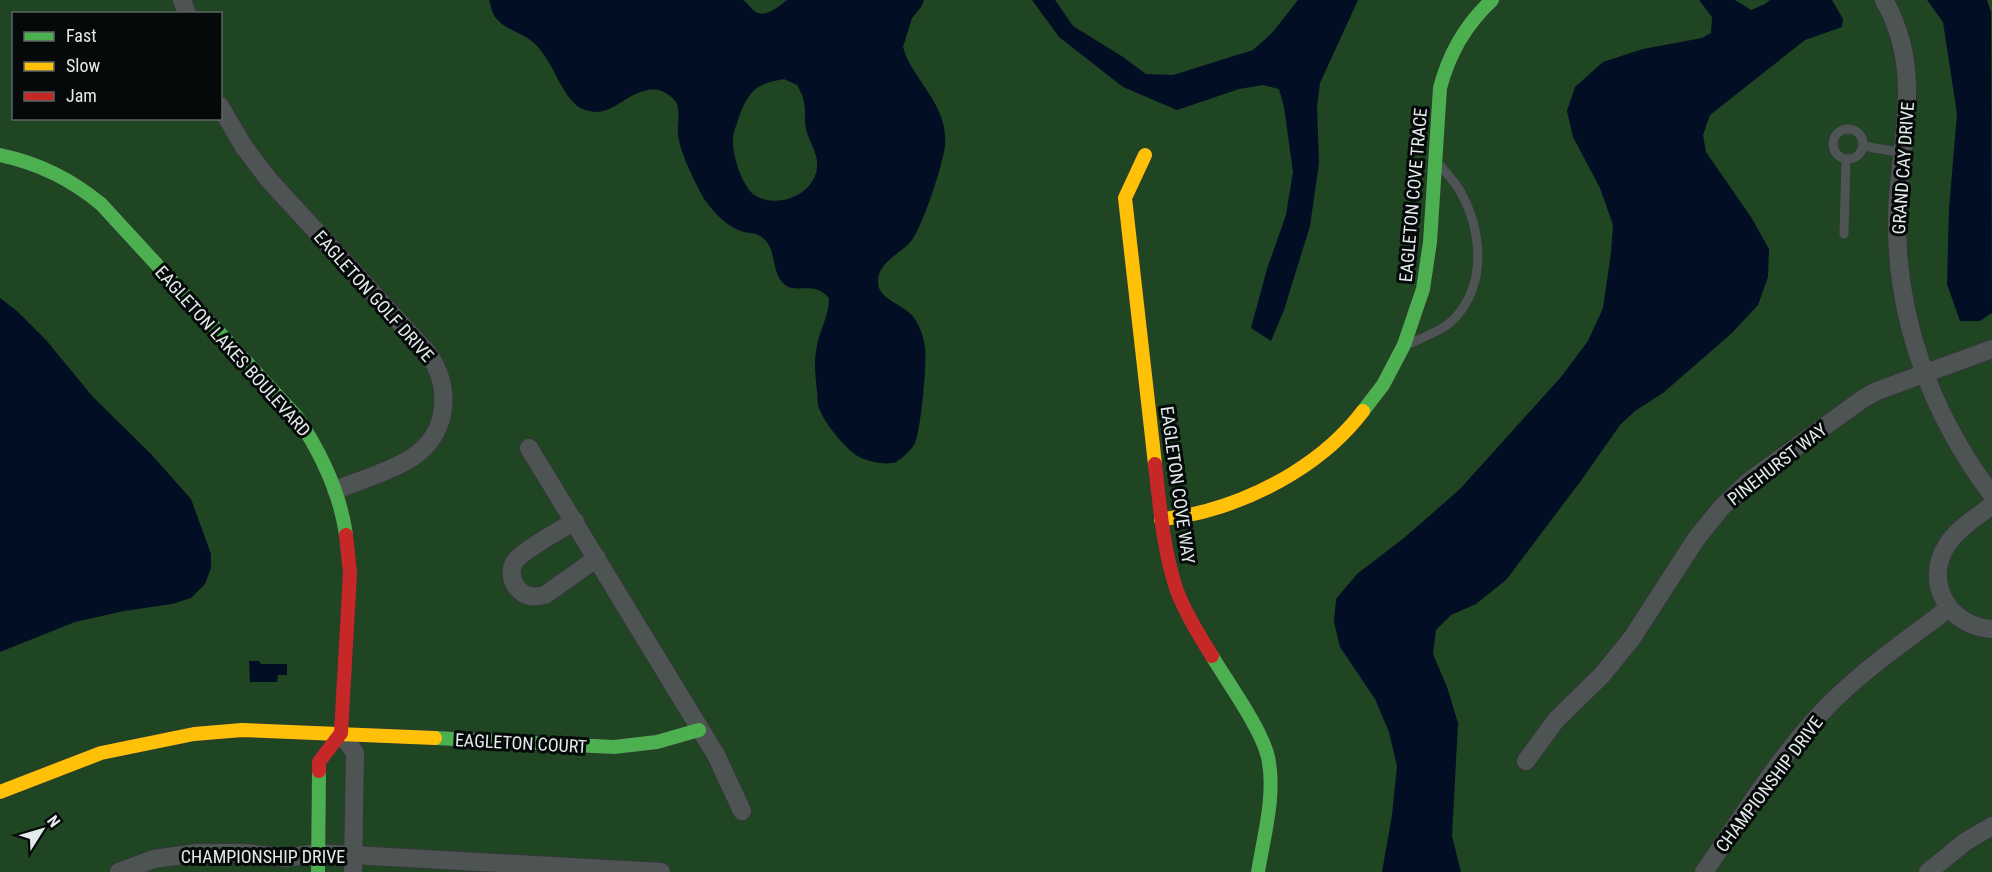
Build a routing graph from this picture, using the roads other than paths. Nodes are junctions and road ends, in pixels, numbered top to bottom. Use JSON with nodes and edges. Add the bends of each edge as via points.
{"nodes":[{"id":1,"x":1492,"y":0,"type":"edge"},
{"id":2,"x":1884,"y":0,"type":"edge"},
{"id":3,"x":222,"y":109,"type":"edge"},
{"id":4,"x":1863,"y":146,"type":"junction"},
{"id":5,"x":1903,"y":153,"type":"junction"},
{"id":6,"x":0,"y":155,"type":"edge"},
{"id":7,"x":1145,"y":155,"type":"dead end"},
{"id":8,"x":1435,"y":159,"type":"junction"},
{"id":9,"x":1846,"y":159,"type":"junction"},
{"id":10,"x":1844,"y":234,"type":"dead end"},
{"id":11,"x":1404,"y":346,"type":"junction"},
{"id":12,"x":1992,"y":349,"type":"edge"},
{"id":13,"x":1924,"y":374,"type":"junction"},
{"id":14,"x":530,"y":448,"type":"dead end"},
{"id":15,"x":336,"y":490,"type":"junction"},
{"id":16,"x":1992,"y":495,"type":"edge"},
{"id":17,"x":1992,"y":505,"type":"edge"},
{"id":18,"x":1161,"y":519,"type":"junction"},
{"id":19,"x":574,"y":521,"type":"junction"},
{"id":20,"x":597,"y":558,"type":"junction"},
{"id":21,"x":1949,"y":608,"type":"junction"},
{"id":22,"x":1992,"y":629,"type":"edge"},
{"id":23,"x":699,"y":730,"type":"junction"},
{"id":24,"x":341,"y":733,"type":"junction"},
{"id":25,"x":1526,"y":761,"type":"dead end"},
{"id":26,"x":0,"y":792,"type":"edge"},
{"id":27,"x":742,"y":811,"type":"dead end"},
{"id":28,"x":1992,"y":826,"type":"edge"},
{"id":29,"x":317,"y":853,"type":"junction"},
{"id":30,"x":354,"y":864,"type":"edge"},
{"id":31,"x":119,"y":872,"type":"edge"},
{"id":32,"x":318,"y":872,"type":"edge"},
{"id":33,"x":661,"y":872,"type":"edge"},
{"id":34,"x":1258,"y":872,"type":"edge"},
{"id":35,"x":1704,"y":872,"type":"edge"},
{"id":36,"x":1928,"y":872,"type":"edge"}],
"edges":[{"from":1,"to":8,"type":"street","name":"EAGLETON COVE TRACE","via":[[1468,24],[1450,54],[1440,88]]},
{"from":2,"to":5,"type":"street","name":"GRAND CAY DRIVE","via":[[1900,35],[1906,62],[1909,89]]},
{"from":3,"to":15,"type":"street","name":"EAGLETON GOLF DRIVE","via":[[269,180],[440,371],[444,408],[438,429],[423,449]]},
{"from":4,"to":5,"type":"lane"},
{"from":4,"to":9,"type":"lane","via":[[1855,157]]},
{"from":4,"to":9,"type":"lane","via":[[1853,130],[1840,131],[1835,136],[1834,149]]},
{"from":5,"to":13,"type":"street","name":"GRAND CAY DRIVE","via":[[1897,220],[1899,266],[1911,332]]},
{"from":6,"to":15,"type":"street","name":"EAGLETON LAKES BOULEVARD","via":[[62,176],[101,204],[297,417],[322,457]]},
{"from":7,"to":18,"type":"street","name":"EAGLETON COVE WAY","via":[[1125,198]]},
{"from":8,"to":11,"type":"street","name":"EAGLETON COVE TRACE","via":[[1428,263]]},
{"from":8,"to":11,"type":"lane","via":[[1460,189],[1470,212],[1479,244],[1478,265],[1470,298],[1454,319]]},
{"from":9,"to":10,"type":"lane"},
{"from":11,"to":18,"type":"street","name":"EAGLETON COVE TRACE","via":[[1378,394],[1362,414],[1306,466],[1239,502]]},
{"from":12,"to":13,"type":"street","name":"PINEHURST WAY"},
{"from":13,"to":16,"type":"street","name":"GRAND CAY DRIVE","via":[[1957,443]]},
{"from":13,"to":25,"type":"street","name":"PINEHURST WAY","via":[[1858,401],[1749,481],[1696,539],[1632,638],[1602,675],[1556,720]]},
{"from":14,"to":19,"type":"street"},
{"from":15,"to":24,"type":"street","name":"EAGLETON LAKES BOULEVARD","via":[[349,549],[350,573]]},
{"from":17,"to":21,"type":"street","via":[[1957,533],[1942,553],[1938,585]]},
{"from":18,"to":34,"type":"street","name":"EAGLETON COVE WAY","via":[[1168,565],[1190,620],[1258,732],[1268,757],[1271,794]]},
{"from":19,"to":20,"type":"street"},
{"from":19,"to":20,"type":"street","via":[[515,561],[513,580],[518,589],[527,596],[545,595]]},
{"from":20,"to":23,"type":"street"},
{"from":21,"to":22,"type":"street","via":[[1971,625]]},
{"from":21,"to":35,"type":"street","name":"CHAMPIONSHIP DRIVE","via":[[1822,712],[1792,747]]},
{"from":23,"to":24,"type":"street","name":"EAGLETON COURT","via":[[644,745],[614,747]]},
{"from":23,"to":27,"type":"street","via":[[716,755]]},
{"from":24,"to":26,"type":"street","name":"EAGLETON COURT","via":[[242,730],[194,734],[90,757]]},
{"from":24,"to":29,"type":"street","via":[[319,762]]},
{"from":24,"to":30,"type":"street","via":[[355,753]]},
{"from":28,"to":36,"type":"street"},
{"from":29,"to":30,"type":"street","name":"CHAMPIONSHIP DRIVE"},
{"from":29,"to":31,"type":"street","name":"CHAMPIONSHIP DRIVE","via":[[286,858],[197,853],[154,859]]},
{"from":29,"to":32,"type":"street"},
{"from":30,"to":33,"type":"street","name":"CHAMPIONSHIP DRIVE"}]}
